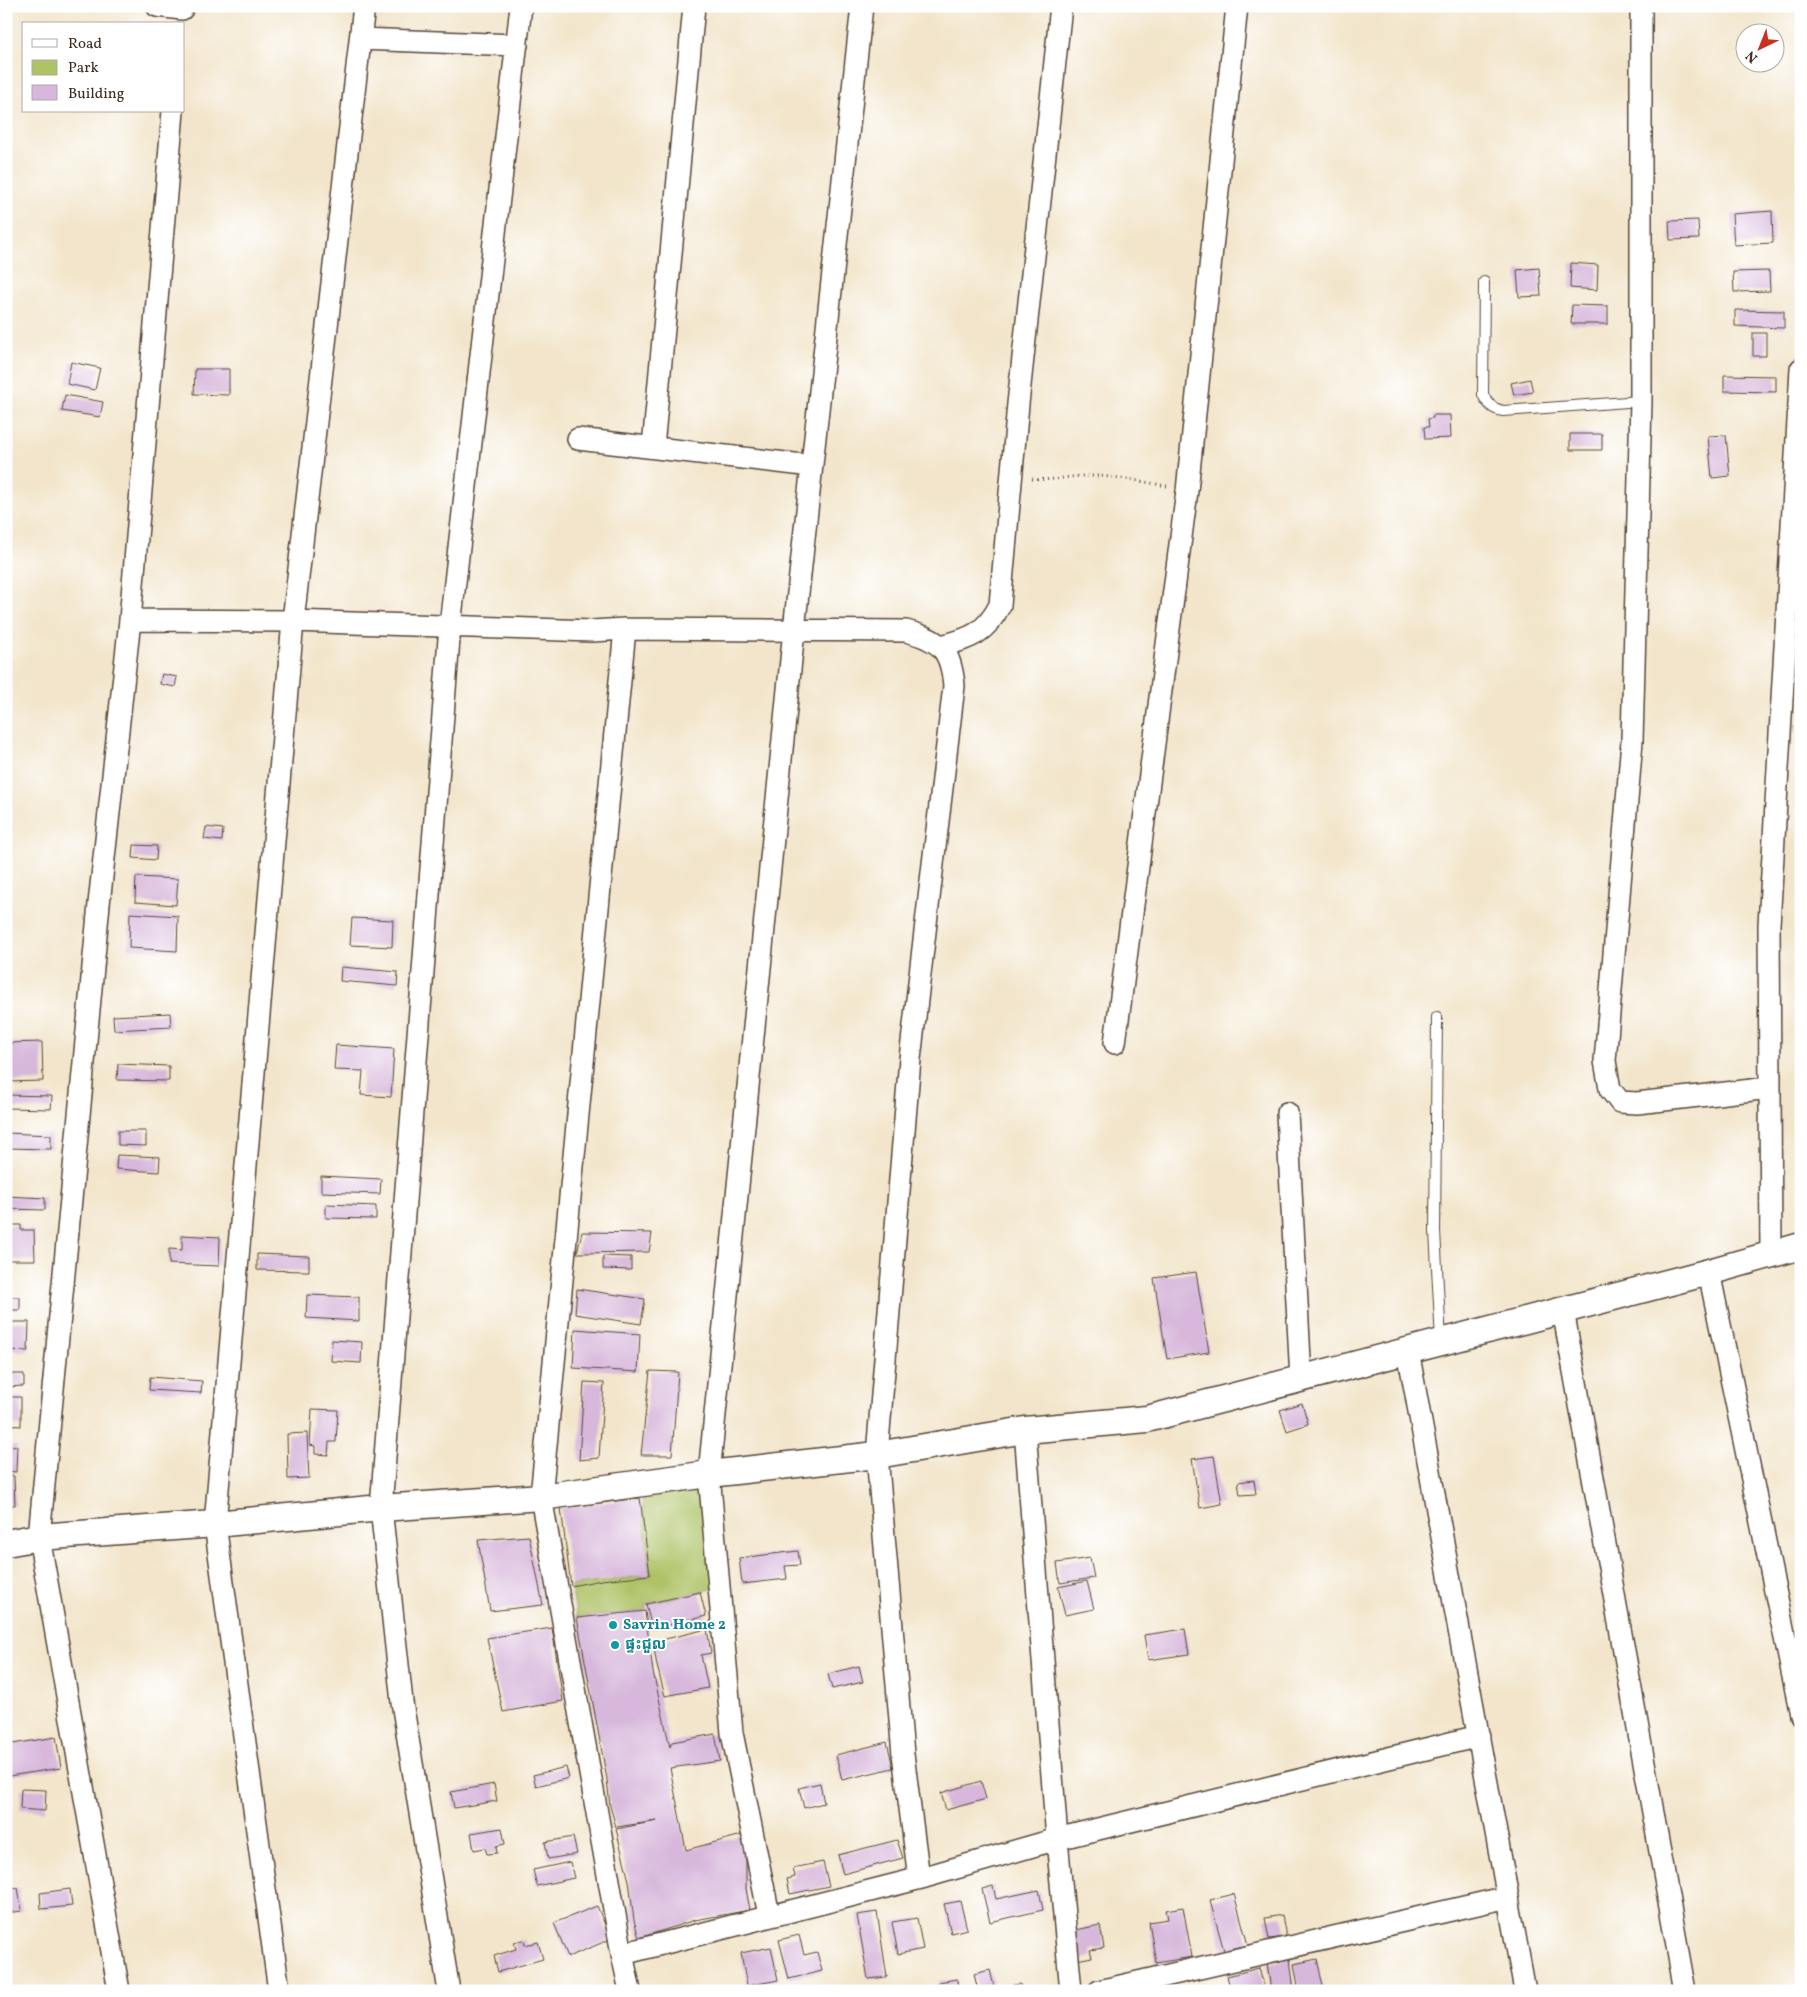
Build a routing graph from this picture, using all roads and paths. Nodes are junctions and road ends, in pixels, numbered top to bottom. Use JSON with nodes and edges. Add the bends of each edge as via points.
{"nodes":[{"id":1,"x":157,"y":6,"type":"edge"},
{"id":2,"x":364,"y":6,"type":"edge"},
{"id":3,"x":521,"y":6,"type":"edge"},
{"id":4,"x":694,"y":6,"type":"edge"},
{"id":5,"x":862,"y":6,"type":"edge"},
{"id":6,"x":1061,"y":6,"type":"edge"},
{"id":7,"x":1237,"y":6,"type":"edge"},
{"id":8,"x":1641,"y":6,"type":"edge"},
{"id":9,"x":181,"y":13,"type":"edge"},
{"id":10,"x":360,"y":39,"type":"junction"},
{"id":11,"x":517,"y":45,"type":"junction"},
{"id":12,"x":173,"y":112,"type":"edge"},
{"id":13,"x":1484,"y":282,"type":"dead end"},
{"id":14,"x":1801,"y":368,"type":"edge"},
{"id":15,"x":1641,"y":401,"type":"junction"},
{"id":16,"x":578,"y":439,"type":"dead end"},
{"id":17,"x":653,"y":447,"type":"junction"},
{"id":18,"x":812,"y":466,"type":"junction"},
{"id":19,"x":1012,"y":476,"type":"junction"},
{"id":20,"x":1187,"y":491,"type":"junction"},
{"id":21,"x":130,"y":620,"type":"junction"},
{"id":22,"x":293,"y":620,"type":"junction"},
{"id":23,"x":450,"y":626,"type":"junction"},
{"id":24,"x":625,"y":629,"type":"junction"},
{"id":25,"x":794,"y":630,"type":"junction"},
{"id":26,"x":941,"y":646,"type":"junction"},
{"id":27,"x":1437,"y":1017,"type":"dead end"},
{"id":28,"x":1116,"y":1043,"type":"dead end"},
{"id":29,"x":1770,"y":1088,"type":"junction"},
{"id":30,"x":1286,"y":1113,"type":"dead end"},
{"id":31,"x":1801,"y":1246,"type":"edge"},
{"id":32,"x":1771,"y":1255,"type":"junction"},
{"id":33,"x":1709,"y":1272,"type":"junction"},
{"id":34,"x":1563,"y":1310,"type":"junction"},
{"id":35,"x":1441,"y":1342,"type":"junction"},
{"id":36,"x":1408,"y":1351,"type":"junction"},
{"id":37,"x":1301,"y":1379,"type":"junction"},
{"id":38,"x":1025,"y":1430,"type":"junction"},
{"id":39,"x":876,"y":1455,"type":"junction"},
{"id":40,"x":708,"y":1474,"type":"junction"},
{"id":41,"x":541,"y":1497,"type":"junction"},
{"id":42,"x":381,"y":1508,"type":"junction"},
{"id":43,"x":214,"y":1524,"type":"junction"},
{"id":44,"x":39,"y":1537,"type":"junction"},
{"id":45,"x":6,"y":1542,"type":"edge"},
{"id":46,"x":1800,"y":1706,"type":"edge"},
{"id":47,"x":1479,"y":1736,"type":"junction"},
{"id":48,"x":1056,"y":1839,"type":"junction"},
{"id":49,"x":919,"y":1878,"type":"junction"},
{"id":50,"x":1508,"y":1897,"type":"junction"},
{"id":51,"x":769,"y":1915,"type":"junction"},
{"id":52,"x":622,"y":1954,"type":"junction"},
{"id":53,"x":119,"y":1991,"type":"edge"},
{"id":54,"x":279,"y":1991,"type":"edge"},
{"id":55,"x":449,"y":1991,"type":"edge"},
{"id":56,"x":630,"y":1991,"type":"edge"},
{"id":57,"x":1070,"y":1991,"type":"edge"},
{"id":58,"x":1099,"y":1991,"type":"edge"},
{"id":59,"x":1525,"y":1991,"type":"edge"},
{"id":60,"x":1685,"y":1991,"type":"edge"}],
"edges":[{"from":1,"to":9,"type":"street"},
{"from":2,"to":10,"type":"street"},
{"from":3,"to":11,"type":"street"},
{"from":4,"to":17,"type":"street"},
{"from":5,"to":18,"type":"street"},
{"from":6,"to":19,"type":"street"},
{"from":7,"to":20,"type":"street"},
{"from":8,"to":15,"type":"street"},
{"from":10,"to":11,"type":"street"},
{"from":10,"to":22,"type":"street"},
{"from":11,"to":23,"type":"street"},
{"from":12,"to":21,"type":"street"},
{"from":13,"to":15,"type":"lane","via":[[1483,395],[1494,409]]},
{"from":14,"to":29,"type":"street","via":[[1769,925]]},
{"from":15,"to":29,"type":"street","via":[[1632,742],[1605,1061],[1610,1089],[1620,1102],[1637,1103]]},
{"from":16,"to":17,"type":"street"},
{"from":17,"to":18,"type":"street"},
{"from":18,"to":25,"type":"street"},
{"from":19,"to":20,"type":"path","via":[[1048,481],[1082,476],[1128,478]]},
{"from":19,"to":26,"type":"street","via":[[1000,605],[988,625],[961,641]]},
{"from":20,"to":28,"type":"street"},
{"from":21,"to":22,"type":"street"},
{"from":21,"to":44,"type":"street","via":[[99,904]]},
{"from":22,"to":23,"type":"street"},
{"from":22,"to":43,"type":"street"},
{"from":23,"to":24,"type":"street","via":[[592,631]]},
{"from":23,"to":42,"type":"street"},
{"from":24,"to":25,"type":"street"},
{"from":24,"to":41,"type":"street"},
{"from":25,"to":26,"type":"street","via":[[906,631],[926,636]]},
{"from":25,"to":40,"type":"street"},
{"from":26,"to":39,"type":"street","via":[[948,656],[954,686],[910,1058]]},
{"from":27,"to":35,"type":"lane","via":[[1435,1231]]},
{"from":29,"to":32,"type":"street"},
{"from":30,"to":37,"type":"street"},
{"from":31,"to":32,"type":"street"},
{"from":32,"to":33,"type":"street"},
{"from":33,"to":34,"type":"street"},
{"from":33,"to":46,"type":"street"},
{"from":34,"to":35,"type":"street"},
{"from":34,"to":60,"type":"street"},
{"from":35,"to":36,"type":"street"},
{"from":36,"to":37,"type":"street"},
{"from":36,"to":47,"type":"street"},
{"from":37,"to":38,"type":"street","via":[[1147,1419]]},
{"from":38,"to":39,"type":"street"},
{"from":38,"to":48,"type":"street"},
{"from":39,"to":40,"type":"street"},
{"from":39,"to":49,"type":"street","via":[[903,1754]]},
{"from":40,"to":41,"type":"street"},
{"from":40,"to":51,"type":"street","via":[[732,1733]]},
{"from":41,"to":42,"type":"street"},
{"from":41,"to":52,"type":"street"},
{"from":42,"to":43,"type":"street"},
{"from":42,"to":55,"type":"street","via":[[402,1702]]},
{"from":43,"to":44,"type":"street"},
{"from":43,"to":54,"type":"street"},
{"from":44,"to":45,"type":"street"},
{"from":44,"to":53,"type":"street"},
{"from":47,"to":48,"type":"street"},
{"from":47,"to":50,"type":"street"},
{"from":48,"to":49,"type":"street"},
{"from":48,"to":57,"type":"street"},
{"from":49,"to":51,"type":"street"},
{"from":50,"to":58,"type":"street"},
{"from":50,"to":59,"type":"street"},
{"from":51,"to":52,"type":"street"},
{"from":52,"to":56,"type":"street"}]}
